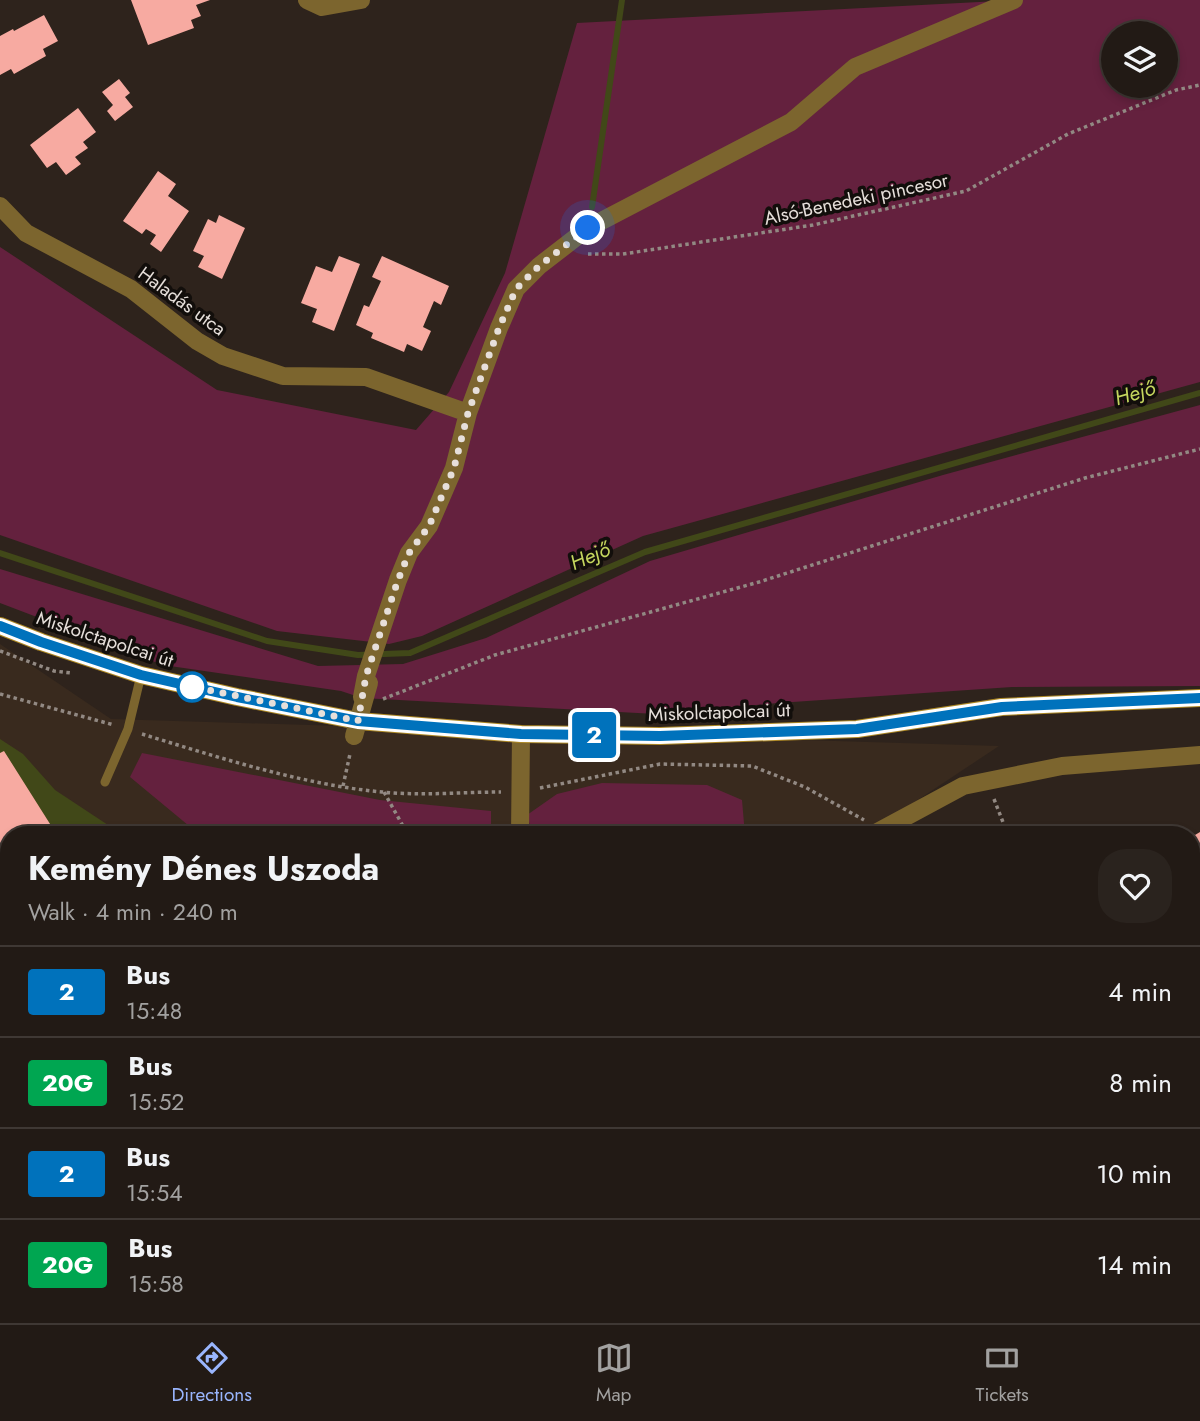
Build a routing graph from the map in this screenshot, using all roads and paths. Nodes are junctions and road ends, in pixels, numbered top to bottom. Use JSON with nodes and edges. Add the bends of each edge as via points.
{"nodes":[{"id":1,"x":307,"y":0,"type":"edge"},
{"id":2,"x":361,"y":0,"type":"edge"},
{"id":3,"x":1014,"y":0,"type":"edge"},
{"id":4,"x":1200,"y":85,"type":"edge"},
{"id":5,"x":0,"y":206,"type":"edge"},
{"id":6,"x":577,"y":256,"type":"dead end"},
{"id":7,"x":468,"y":413,"type":"junction"},
{"id":8,"x":1200,"y":449,"type":"edge"},
{"id":9,"x":387,"y":616,"type":"junction"},
{"id":10,"x":0,"y":626,"type":"edge"},
{"id":11,"x":141,"y":675,"type":"junction"},
{"id":12,"x":0,"y":694,"type":"edge"},
{"id":13,"x":1200,"y":698,"type":"edge"},
{"id":14,"x":362,"y":704,"type":"junction"},
{"id":15,"x":128,"y":729,"type":"junction"},
{"id":16,"x":521,"y":734,"type":"junction"},
{"id":17,"x":1200,"y":755,"type":"edge"},
{"id":18,"x":986,"y":781,"type":"junction"},
{"id":19,"x":105,"y":782,"type":"dead end"},
{"id":20,"x":384,"y":792,"type":"junction"},
{"id":21,"x":521,"y":792,"type":"junction"},
{"id":22,"x":403,"y":826,"type":"edge"},
{"id":23,"x":520,"y":826,"type":"edge"},
{"id":24,"x":865,"y":826,"type":"edge"},
{"id":25,"x":889,"y":826,"type":"edge"},
{"id":26,"x":1004,"y":826,"type":"edge"}],
"edges":[{"from":1,"to":2,"type":"street","via":[[322,7]]},
{"from":3,"to":7,"type":"street","via":[[855,67],[791,122],[588,228],[516,289]]},
{"from":4,"to":6,"type":"path","name":"Alsó-Benedeki pincesor","via":[[1176,90],[1068,134],[966,191],[813,225],[623,254]]},
{"from":5,"to":7,"type":"street","name":"Haladás utca","via":[[26,233],[131,289],[223,356],[283,376],[366,377]]},
{"from":7,"to":9,"type":"street","via":[[454,468],[429,526],[409,553]]},
{"from":8,"to":14,"type":"path","via":[[1085,478],[759,582],[495,655]]},
{"from":9,"to":14,"type":"street"},
{"from":9,"to":14,"type":"street"},
{"from":10,"to":11,"type":"street","name":"Miskolctapolcai út"},
{"from":11,"to":14,"type":"street","name":"Miskolctapolcai út","via":[[237,697]]},
{"from":11,"to":15,"type":"lane"},
{"from":12,"to":15,"type":"path"},
{"from":13,"to":16,"type":"street","name":"Miskolctapolcai út","via":[[1002,707],[857,729],[660,736]]},
{"from":14,"to":16,"type":"street","name":"Miskolctapolcai út"},
{"from":15,"to":19,"type":"lane"},
{"from":15,"to":20,"type":"path","via":[[229,761]]},
{"from":16,"to":21,"type":"street"},
{"from":17,"to":18,"type":"street","via":[[1062,766]]},
{"from":18,"to":25,"type":"street","via":[[963,786]]},
{"from":18,"to":26,"type":"path"},
{"from":20,"to":21,"type":"path"},
{"from":20,"to":22,"type":"path"},
{"from":21,"to":23,"type":"street"},
{"from":21,"to":24,"type":"path","via":[[660,764],[752,766],[805,787]]}]}
